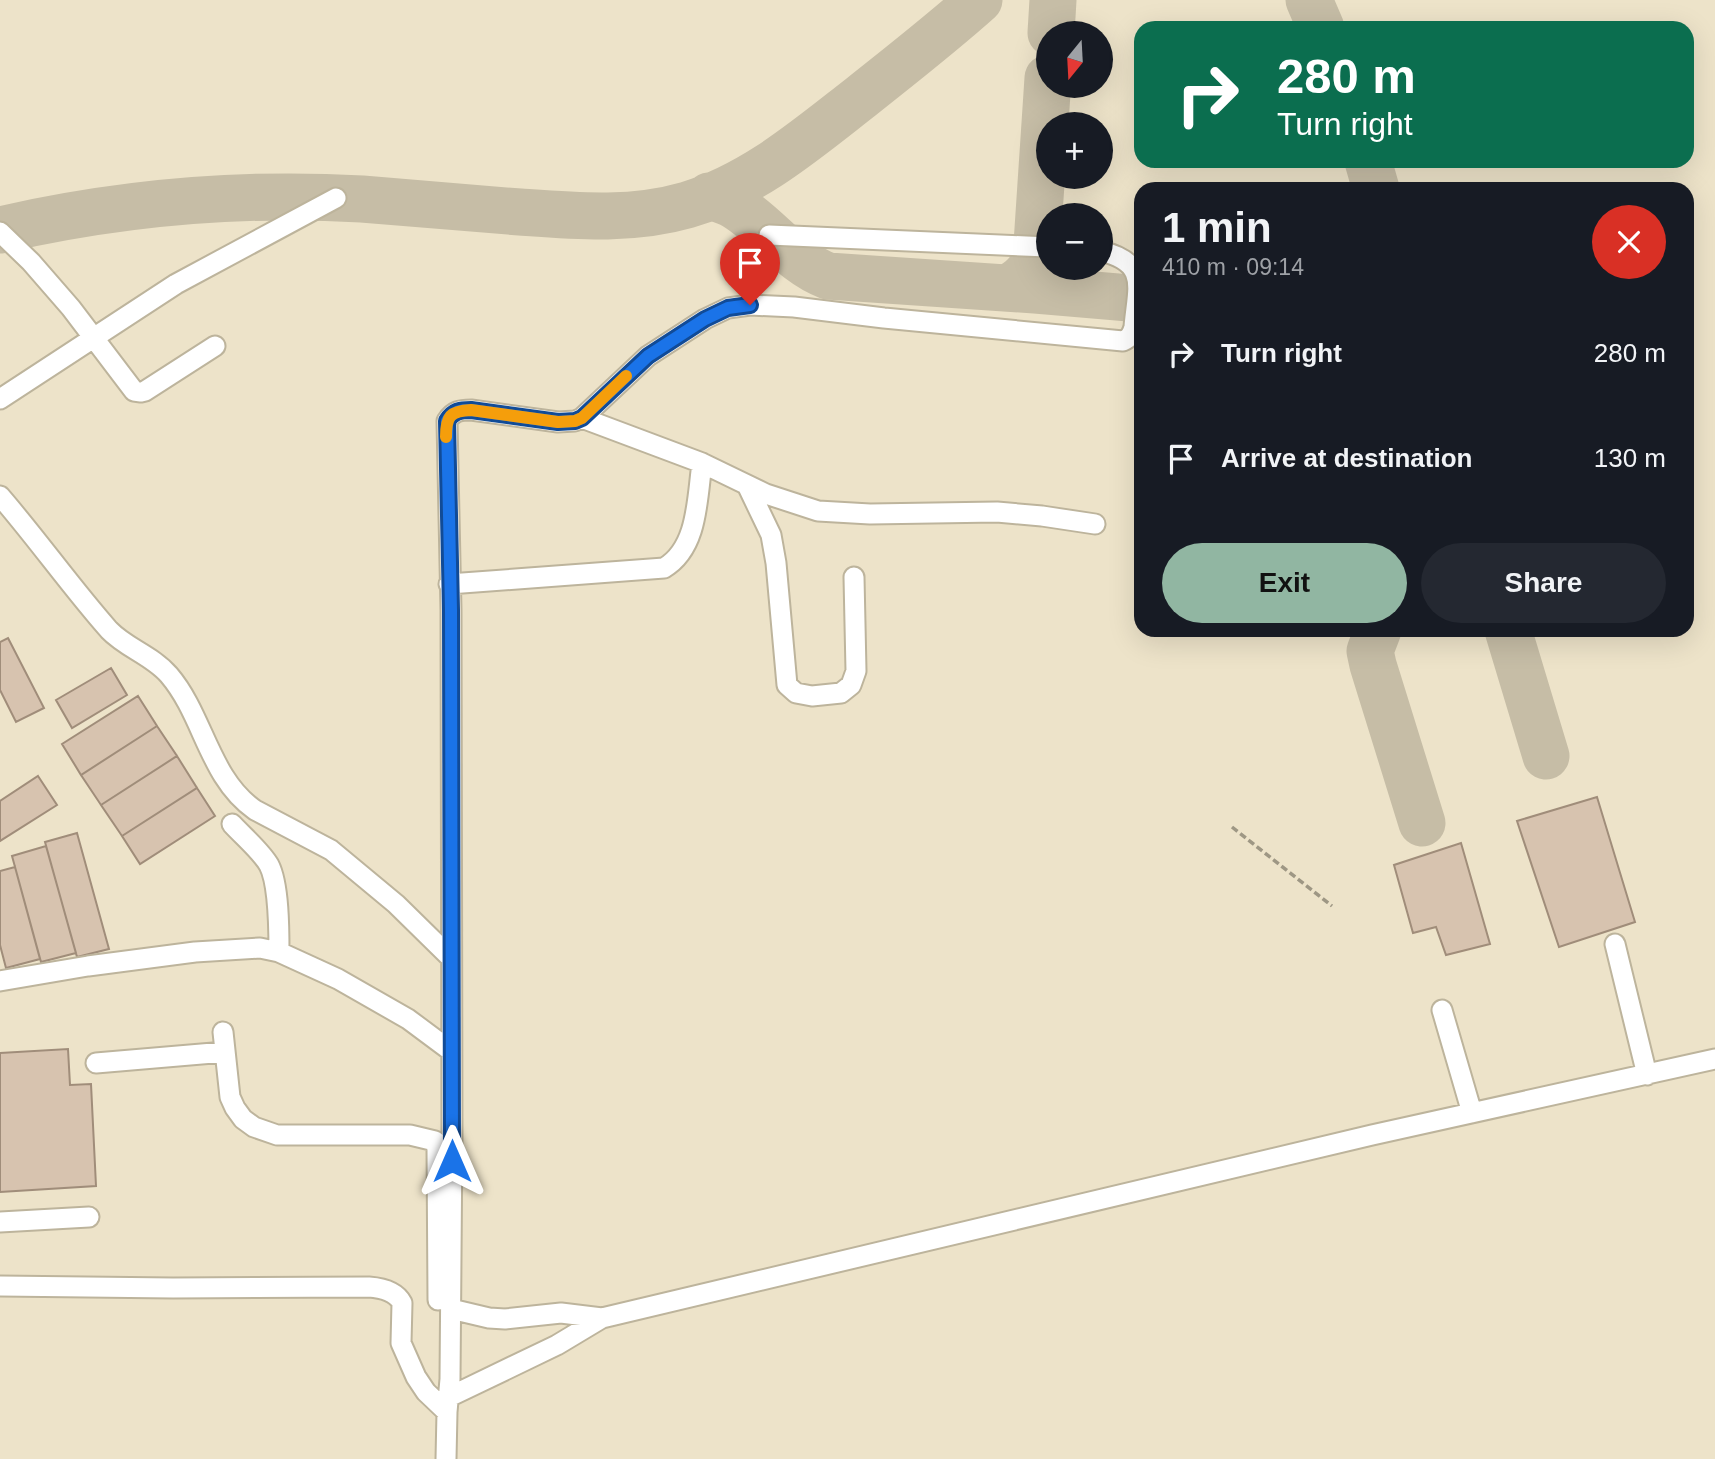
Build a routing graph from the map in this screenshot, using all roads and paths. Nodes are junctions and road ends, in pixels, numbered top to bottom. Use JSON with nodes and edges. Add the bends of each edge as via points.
{"nodes":[{"id":1,"x":336,"y":198,"type":"dead end"},
{"id":2,"x":0,"y":232,"type":"edge"},
{"id":3,"x":769,"y":234,"type":"dead end"},
{"id":4,"x":1036,"y":246,"type":"edge"},
{"id":5,"x":1113,"y":255,"type":"edge"},
{"id":6,"x":1134,"y":269,"type":"edge"},
{"id":7,"x":1134,"y":327,"type":"edge"},
{"id":8,"x":93,"y":338,"type":"junction"},
{"id":9,"x":215,"y":346,"type":"dead end"},
{"id":10,"x":0,"y":399,"type":"edge"},
{"id":11,"x":582,"y":418,"type":"junction"},
{"id":12,"x":702,"y":464,"type":"junction"},
{"id":13,"x":747,"y":485,"type":"junction"},
{"id":14,"x":0,"y":496,"type":"edge"},
{"id":15,"x":1095,"y":524,"type":"dead end"},
{"id":16,"x":854,"y":577,"type":"dead end"},
{"id":17,"x":449,"y":584,"type":"junction"},
{"id":18,"x":232,"y":824,"type":"dead end"},
{"id":19,"x":1232,"y":827,"type":"dead end"},
{"id":20,"x":1332,"y":906,"type":"dead end"},
{"id":21,"x":1615,"y":944,"type":"dead end"},
{"id":22,"x":279,"y":952,"type":"junction"},
{"id":23,"x":451,"y":958,"type":"junction"},
{"id":24,"x":0,"y":982,"type":"edge"},
{"id":25,"x":1442,"y":1010,"type":"dead end"},
{"id":26,"x":452,"y":1051,"type":"junction"},
{"id":27,"x":1715,"y":1059,"type":"edge"},
{"id":28,"x":96,"y":1063,"type":"dead end"},
{"id":29,"x":1647,"y":1075,"type":"junction"},
{"id":30,"x":1472,"y":1113,"type":"junction"},
{"id":31,"x":89,"y":1217,"type":"dead end"},
{"id":32,"x":0,"y":1222,"type":"edge"},
{"id":33,"x":0,"y":1286,"type":"edge"},
{"id":34,"x":451,"y":1309,"type":"junction"},
{"id":35,"x":601,"y":1318,"type":"junction"},
{"id":36,"x":446,"y":1404,"type":"junction"},
{"id":37,"x":446,"y":1459,"type":"edge"}],
"edges":[{"from":1,"to":8,"type":"street","via":[[176,284]]},
{"from":2,"to":8,"type":"street","via":[[44,276]]},
{"from":3,"to":4,"type":"street"},
{"from":5,"to":6,"type":"street"},
{"from":7,"to":11,"type":"street","via":[[1123,341],[794,307],[728,308],[648,356]]},
{"from":8,"to":9,"type":"street","via":[[131,388],[141,392]]},
{"from":8,"to":10,"type":"street"},
{"from":11,"to":12,"type":"street"},
{"from":11,"to":17,"type":"street","via":[[558,422],[471,410],[451,414],[446,430]]},
{"from":12,"to":13,"type":"street"},
{"from":12,"to":17,"type":"street","via":[[692,528],[676,561],[664,568]]},
{"from":13,"to":15,"type":"street","via":[[818,510],[997,512]]},
{"from":13,"to":16,"type":"street","via":[[771,535],[788,685],[796,693],[841,693],[851,685],[856,671]]},
{"from":14,"to":23,"type":"street","via":[[111,632],[169,674],[213,759],[244,802],[331,850]]},
{"from":17,"to":23,"type":"street"},
{"from":18,"to":22,"type":"street","via":[[271,869]]},
{"from":19,"to":20,"type":"path"},
{"from":21,"to":29,"type":"street"},
{"from":22,"to":24,"type":"street","via":[[260,948],[195,952]]},
{"from":22,"to":26,"type":"street","via":[[386,1005]]},
{"from":23,"to":26,"type":"street"},
{"from":25,"to":30,"type":"street"},
{"from":26,"to":34,"type":"street"},
{"from":27,"to":29,"type":"street"},
{"from":28,"to":36,"type":"street","via":[[224,1042],[230,1097],[243,1119],[254,1127],[277,1135],[433,1139],[437,1149]]},
{"from":29,"to":30,"type":"street"},
{"from":30,"to":35,"type":"street"},
{"from":31,"to":32,"type":"street"},
{"from":33,"to":36,"type":"street","via":[[385,1289],[401,1299],[401,1343],[416,1377],[426,1392]]},
{"from":34,"to":35,"type":"street","via":[[505,1319],[561,1313]]},
{"from":34,"to":36,"type":"street"},
{"from":35,"to":36,"type":"street"},
{"from":36,"to":37,"type":"street"}]}
